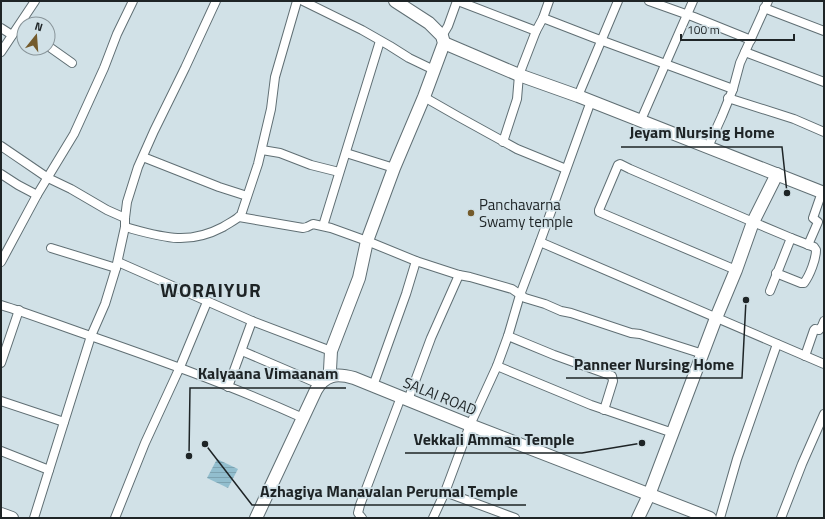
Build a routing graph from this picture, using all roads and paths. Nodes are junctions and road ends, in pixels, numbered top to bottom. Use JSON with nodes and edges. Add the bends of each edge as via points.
{"nodes":[{"id":1,"x":35,"y":1,"type":"edge"},
{"id":2,"x":133,"y":1,"type":"edge"},
{"id":3,"x":216,"y":1,"type":"edge"},
{"id":4,"x":298,"y":1,"type":"edge"},
{"id":5,"x":303,"y":1,"type":"edge"},
{"id":6,"x":395,"y":1,"type":"edge"},
{"id":7,"x":457,"y":1,"type":"edge"},
{"id":8,"x":549,"y":1,"type":"edge"},
{"id":9,"x":618,"y":1,"type":"edge"},
{"id":10,"x":649,"y":1,"type":"edge"},
{"id":11,"x":693,"y":1,"type":"edge"},
{"id":12,"x":766,"y":5,"type":"edge"},
{"id":13,"x":688,"y":15,"type":"junction"},
{"id":14,"x":27,"y":16,"type":"edge"},
{"id":15,"x":543,"y":18,"type":"junction"},
{"id":16,"x":1,"y":28,"type":"edge"},
{"id":17,"x":536,"y":31,"type":"junction"},
{"id":18,"x":824,"y":31,"type":"edge"},
{"id":19,"x":16,"y":32,"type":"edge"},
{"id":20,"x":12,"y":35,"type":"junction"},
{"id":21,"x":443,"y":40,"type":"junction"},
{"id":22,"x":602,"y":40,"type":"junction"},
{"id":23,"x":751,"y":40,"type":"junction"},
{"id":24,"x":380,"y":41,"type":"junction"},
{"id":25,"x":56,"y":51,"type":"edge"},
{"id":26,"x":1,"y":52,"type":"edge"},
{"id":27,"x":745,"y":52,"type":"junction"},
{"id":28,"x":72,"y":62,"type":"dead end"},
{"id":29,"x":665,"y":64,"type":"junction"},
{"id":30,"x":434,"y":70,"type":"junction"},
{"id":31,"x":519,"y":75,"type":"junction"},
{"id":32,"x":824,"y":82,"type":"edge"},
{"id":33,"x":732,"y":89,"type":"junction"},
{"id":34,"x":578,"y":96,"type":"junction"},
{"id":35,"x":424,"y":97,"type":"junction"},
{"id":36,"x":728,"y":98,"type":"junction"},
{"id":37,"x":590,"y":101,"type":"junction"},
{"id":38,"x":641,"y":120,"type":"junction"},
{"id":39,"x":824,"y":132,"type":"edge"},
{"id":40,"x":503,"y":142,"type":"junction"},
{"id":41,"x":1,"y":146,"type":"edge"},
{"id":42,"x":708,"y":147,"type":"junction"},
{"id":43,"x":262,"y":150,"type":"junction"},
{"id":44,"x":346,"y":153,"type":"junction"},
{"id":45,"x":143,"y":157,"type":"junction"},
{"id":46,"x":394,"y":168,"type":"junction"},
{"id":47,"x":566,"y":170,"type":"junction"},
{"id":48,"x":339,"y":172,"type":"junction"},
{"id":49,"x":1,"y":174,"type":"edge"},
{"id":50,"x":777,"y":174,"type":"junction"},
{"id":51,"x":48,"y":178,"type":"junction"},
{"id":52,"x":823,"y":192,"type":"edge"},
{"id":53,"x":37,"y":195,"type":"junction"},
{"id":54,"x":247,"y":196,"type":"junction"},
{"id":55,"x":239,"y":217,"type":"junction"},
{"id":56,"x":125,"y":218,"type":"junction"},
{"id":57,"x":754,"y":222,"type":"junction"},
{"id":58,"x":323,"y":226,"type":"junction"},
{"id":59,"x":125,"y":227,"type":"junction"},
{"id":60,"x":791,"y":238,"type":"junction"},
{"id":61,"x":367,"y":241,"type":"junction"},
{"id":62,"x":540,"y":242,"type":"junction"},
{"id":63,"x":808,"y":245,"type":"junction"},
{"id":64,"x":50,"y":248,"type":"dead end"},
{"id":65,"x":416,"y":261,"type":"junction"},
{"id":66,"x":1,"y":262,"type":"edge"},
{"id":67,"x":117,"y":265,"type":"junction"},
{"id":68,"x":736,"y":270,"type":"junction"},
{"id":69,"x":776,"y":273,"type":"junction"},
{"id":70,"x":459,"y":275,"type":"junction"},
{"id":71,"x":770,"y":291,"type":"dead end"},
{"id":72,"x":520,"y":294,"type":"junction"},
{"id":73,"x":207,"y":302,"type":"junction"},
{"id":74,"x":1,"y":305,"type":"edge"},
{"id":75,"x":19,"y":310,"type":"junction"},
{"id":76,"x":716,"y":318,"type":"junction"},
{"id":77,"x":252,"y":321,"type":"junction"},
{"id":78,"x":824,"y":321,"type":"edge"},
{"id":79,"x":91,"y":336,"type":"junction"},
{"id":80,"x":508,"y":336,"type":"junction"},
{"id":81,"x":778,"y":344,"type":"junction"},
{"id":82,"x":332,"y":351,"type":"junction"},
{"id":83,"x":242,"y":352,"type":"junction"},
{"id":84,"x":702,"y":354,"type":"junction"},
{"id":85,"x":805,"y":356,"type":"junction"},
{"id":86,"x":1,"y":363,"type":"edge"},
{"id":87,"x":824,"y":364,"type":"edge"},
{"id":88,"x":497,"y":366,"type":"junction"},
{"id":89,"x":180,"y":368,"type":"junction"},
{"id":90,"x":324,"y":380,"type":"junction"},
{"id":91,"x":373,"y":386,"type":"junction"},
{"id":92,"x":228,"y":387,"type":"junction"},
{"id":93,"x":405,"y":398,"type":"junction"},
{"id":94,"x":1,"y":401,"type":"edge"},
{"id":95,"x":604,"y":410,"type":"junction"},
{"id":96,"x":824,"y":414,"type":"edge"},
{"id":97,"x":303,"y":418,"type":"junction"},
{"id":98,"x":64,"y":422,"type":"junction"},
{"id":99,"x":470,"y":425,"type":"junction"},
{"id":100,"x":672,"y":433,"type":"junction"},
{"id":101,"x":1,"y":451,"type":"edge"},
{"id":102,"x":49,"y":470,"type":"junction"},
{"id":103,"x":445,"y":492,"type":"junction"},
{"id":104,"x":649,"y":495,"type":"junction"},
{"id":105,"x":1,"y":514,"type":"edge"},
{"id":106,"x":12,"y":518,"type":"edge"},
{"id":107,"x":34,"y":518,"type":"edge"},
{"id":108,"x":115,"y":518,"type":"edge"},
{"id":109,"x":256,"y":518,"type":"edge"},
{"id":110,"x":362,"y":518,"type":"edge"},
{"id":111,"x":433,"y":518,"type":"edge"},
{"id":112,"x":514,"y":518,"type":"edge"},
{"id":113,"x":638,"y":518,"type":"edge"},
{"id":114,"x":710,"y":518,"type":"edge"},
{"id":115,"x":720,"y":518,"type":"edge"},
{"id":116,"x":781,"y":518,"type":"edge"}],
"edges":[{"from":1,"to":14,"type":"street"},
{"from":2,"to":51,"type":"street","via":[[74,134]]},
{"from":3,"to":45,"type":"street"},
{"from":4,"to":43,"type":"street","via":[[275,77]]},
{"from":5,"to":24,"type":"street"},
{"from":6,"to":21,"type":"main road","via":[[429,23]]},
{"from":7,"to":17,"type":"street"},
{"from":7,"to":21,"type":"street"},
{"from":8,"to":15,"type":"street"},
{"from":9,"to":22,"type":"street"},
{"from":10,"to":13,"type":"street"},
{"from":11,"to":13,"type":"street"},
{"from":12,"to":18,"type":"street"},
{"from":12,"to":23,"type":"street"},
{"from":13,"to":23,"type":"street"},
{"from":13,"to":29,"type":"street"},
{"from":15,"to":17,"type":"street"},
{"from":15,"to":22,"type":"street"},
{"from":16,"to":20,"type":"street"},
{"from":17,"to":31,"type":"street"},
{"from":19,"to":20,"type":"street"},
{"from":20,"to":26,"type":"street"},
{"from":21,"to":30,"type":"main road"},
{"from":21,"to":31,"type":"main road"},
{"from":22,"to":29,"type":"street"},
{"from":22,"to":34,"type":"street"},
{"from":23,"to":27,"type":"street"},
{"from":24,"to":30,"type":"street"},
{"from":24,"to":44,"type":"street"},
{"from":25,"to":28,"type":"street"},
{"from":27,"to":32,"type":"street"},
{"from":27,"to":33,"type":"street"},
{"from":29,"to":33,"type":"street"},
{"from":29,"to":38,"type":"street"},
{"from":30,"to":35,"type":"main road"},
{"from":31,"to":34,"type":"main road"},
{"from":31,"to":40,"type":"street","via":[[516,98]]},
{"from":33,"to":36,"type":"street"},
{"from":34,"to":37,"type":"main road"},
{"from":35,"to":40,"type":"street"},
{"from":35,"to":46,"type":"main road"},
{"from":36,"to":39,"type":"street","via":[[794,119]]},
{"from":36,"to":42,"type":"street"},
{"from":37,"to":38,"type":"main road"},
{"from":37,"to":47,"type":"street"},
{"from":38,"to":42,"type":"main road"},
{"from":40,"to":47,"type":"street"},
{"from":41,"to":51,"type":"street"},
{"from":42,"to":50,"type":"main road"},
{"from":43,"to":48,"type":"street","via":[[280,153]]},
{"from":43,"to":54,"type":"street"},
{"from":44,"to":46,"type":"street"},
{"from":44,"to":48,"type":"street"},
{"from":45,"to":54,"type":"street"},
{"from":45,"to":56,"type":"street","via":[[127,202]]},
{"from":46,"to":61,"type":"main road"},
{"from":47,"to":62,"type":"street"},
{"from":48,"to":58,"type":"street"},
{"from":49,"to":53,"type":"street"},
{"from":50,"to":52,"type":"main road"},
{"from":50,"to":57,"type":"main road"},
{"from":51,"to":53,"type":"street"},
{"from":51,"to":56,"type":"street"},
{"from":52,"to":63,"type":"street","via":[[812,218],[818,222]]},
{"from":53,"to":66,"type":"street"},
{"from":54,"to":55,"type":"street"},
{"from":55,"to":58,"type":"street","via":[[303,228],[313,224]]},
{"from":55,"to":59,"type":"street","via":[[211,233],[191,238],[169,238]]},
{"from":56,"to":59,"type":"street"},
{"from":57,"to":60,"type":"street"},
{"from":57,"to":68,"type":"main road"},
{"from":57,"to":68,"type":"street","via":[[620,164],[599,210],[602,214]]},
{"from":58,"to":61,"type":"street"},
{"from":59,"to":67,"type":"street"},
{"from":60,"to":63,"type":"street"},
{"from":60,"to":69,"type":"street"},
{"from":61,"to":65,"type":"street"},
{"from":61,"to":82,"type":"main road","via":[[359,278]]},
{"from":62,"to":72,"type":"street"},
{"from":62,"to":76,"type":"street"},
{"from":63,"to":69,"type":"street","via":[[814,247],[816,255],[804,283]]},
{"from":64,"to":67,"type":"street"},
{"from":65,"to":70,"type":"street"},
{"from":65,"to":91,"type":"street"},
{"from":67,"to":73,"type":"street"},
{"from":67,"to":79,"type":"street","via":[[105,304]]},
{"from":68,"to":76,"type":"main road"},
{"from":69,"to":71,"type":"street"},
{"from":70,"to":72,"type":"street","via":[[512,289]]},
{"from":70,"to":93,"type":"street"},
{"from":72,"to":80,"type":"street"},
{"from":72,"to":84,"type":"street","via":[[561,311]]},
{"from":73,"to":77,"type":"street"},
{"from":73,"to":89,"type":"street"},
{"from":74,"to":75,"type":"street"},
{"from":75,"to":79,"type":"street"},
{"from":75,"to":86,"type":"street"},
{"from":76,"to":81,"type":"street"},
{"from":76,"to":84,"type":"main road"},
{"from":77,"to":82,"type":"street"},
{"from":77,"to":83,"type":"street"},
{"from":78,"to":85,"type":"street","via":[[819,330],[814,330]]},
{"from":79,"to":89,"type":"street"},
{"from":79,"to":98,"type":"street"},
{"from":80,"to":88,"type":"street"},
{"from":80,"to":95,"type":"street","via":[[612,376],[614,381]]},
{"from":81,"to":85,"type":"street"},
{"from":81,"to":115,"type":"street","via":[[737,459]]},
{"from":82,"to":90,"type":"main road","via":[[330,370]]},
{"from":83,"to":90,"type":"street"},
{"from":83,"to":92,"type":"street"},
{"from":84,"to":100,"type":"main road"},
{"from":85,"to":87,"type":"street"},
{"from":88,"to":95,"type":"street"},
{"from":88,"to":99,"type":"street"},
{"from":89,"to":92,"type":"street"},
{"from":89,"to":108,"type":"street","via":[[145,443]]},
{"from":90,"to":91,"type":"main road","name":"SALAI ROAD","via":[[341,375]]},
{"from":90,"to":97,"type":"main road","via":[[316,390]]},
{"from":91,"to":93,"type":"main road","name":"SALAI ROAD"},
{"from":92,"to":97,"type":"street"},
{"from":93,"to":99,"type":"main road","name":"SALAI ROAD"},
{"from":93,"to":110,"type":"street","via":[[360,505],[358,513]]},
{"from":94,"to":98,"type":"street"},
{"from":95,"to":100,"type":"street"},
{"from":96,"to":116,"type":"street"},
{"from":97,"to":109,"type":"main road"},
{"from":98,"to":102,"type":"street"},
{"from":99,"to":103,"type":"street"},
{"from":99,"to":104,"type":"main road","name":"SALAI ROAD"},
{"from":100,"to":104,"type":"main road"},
{"from":101,"to":102,"type":"street"},
{"from":102,"to":107,"type":"street"},
{"from":103,"to":111,"type":"street"},
{"from":103,"to":112,"type":"street"},
{"from":104,"to":113,"type":"main road"},
{"from":104,"to":114,"type":"main road","name":"SALAI ROAD"},
{"from":105,"to":106,"type":"main road"}]}
